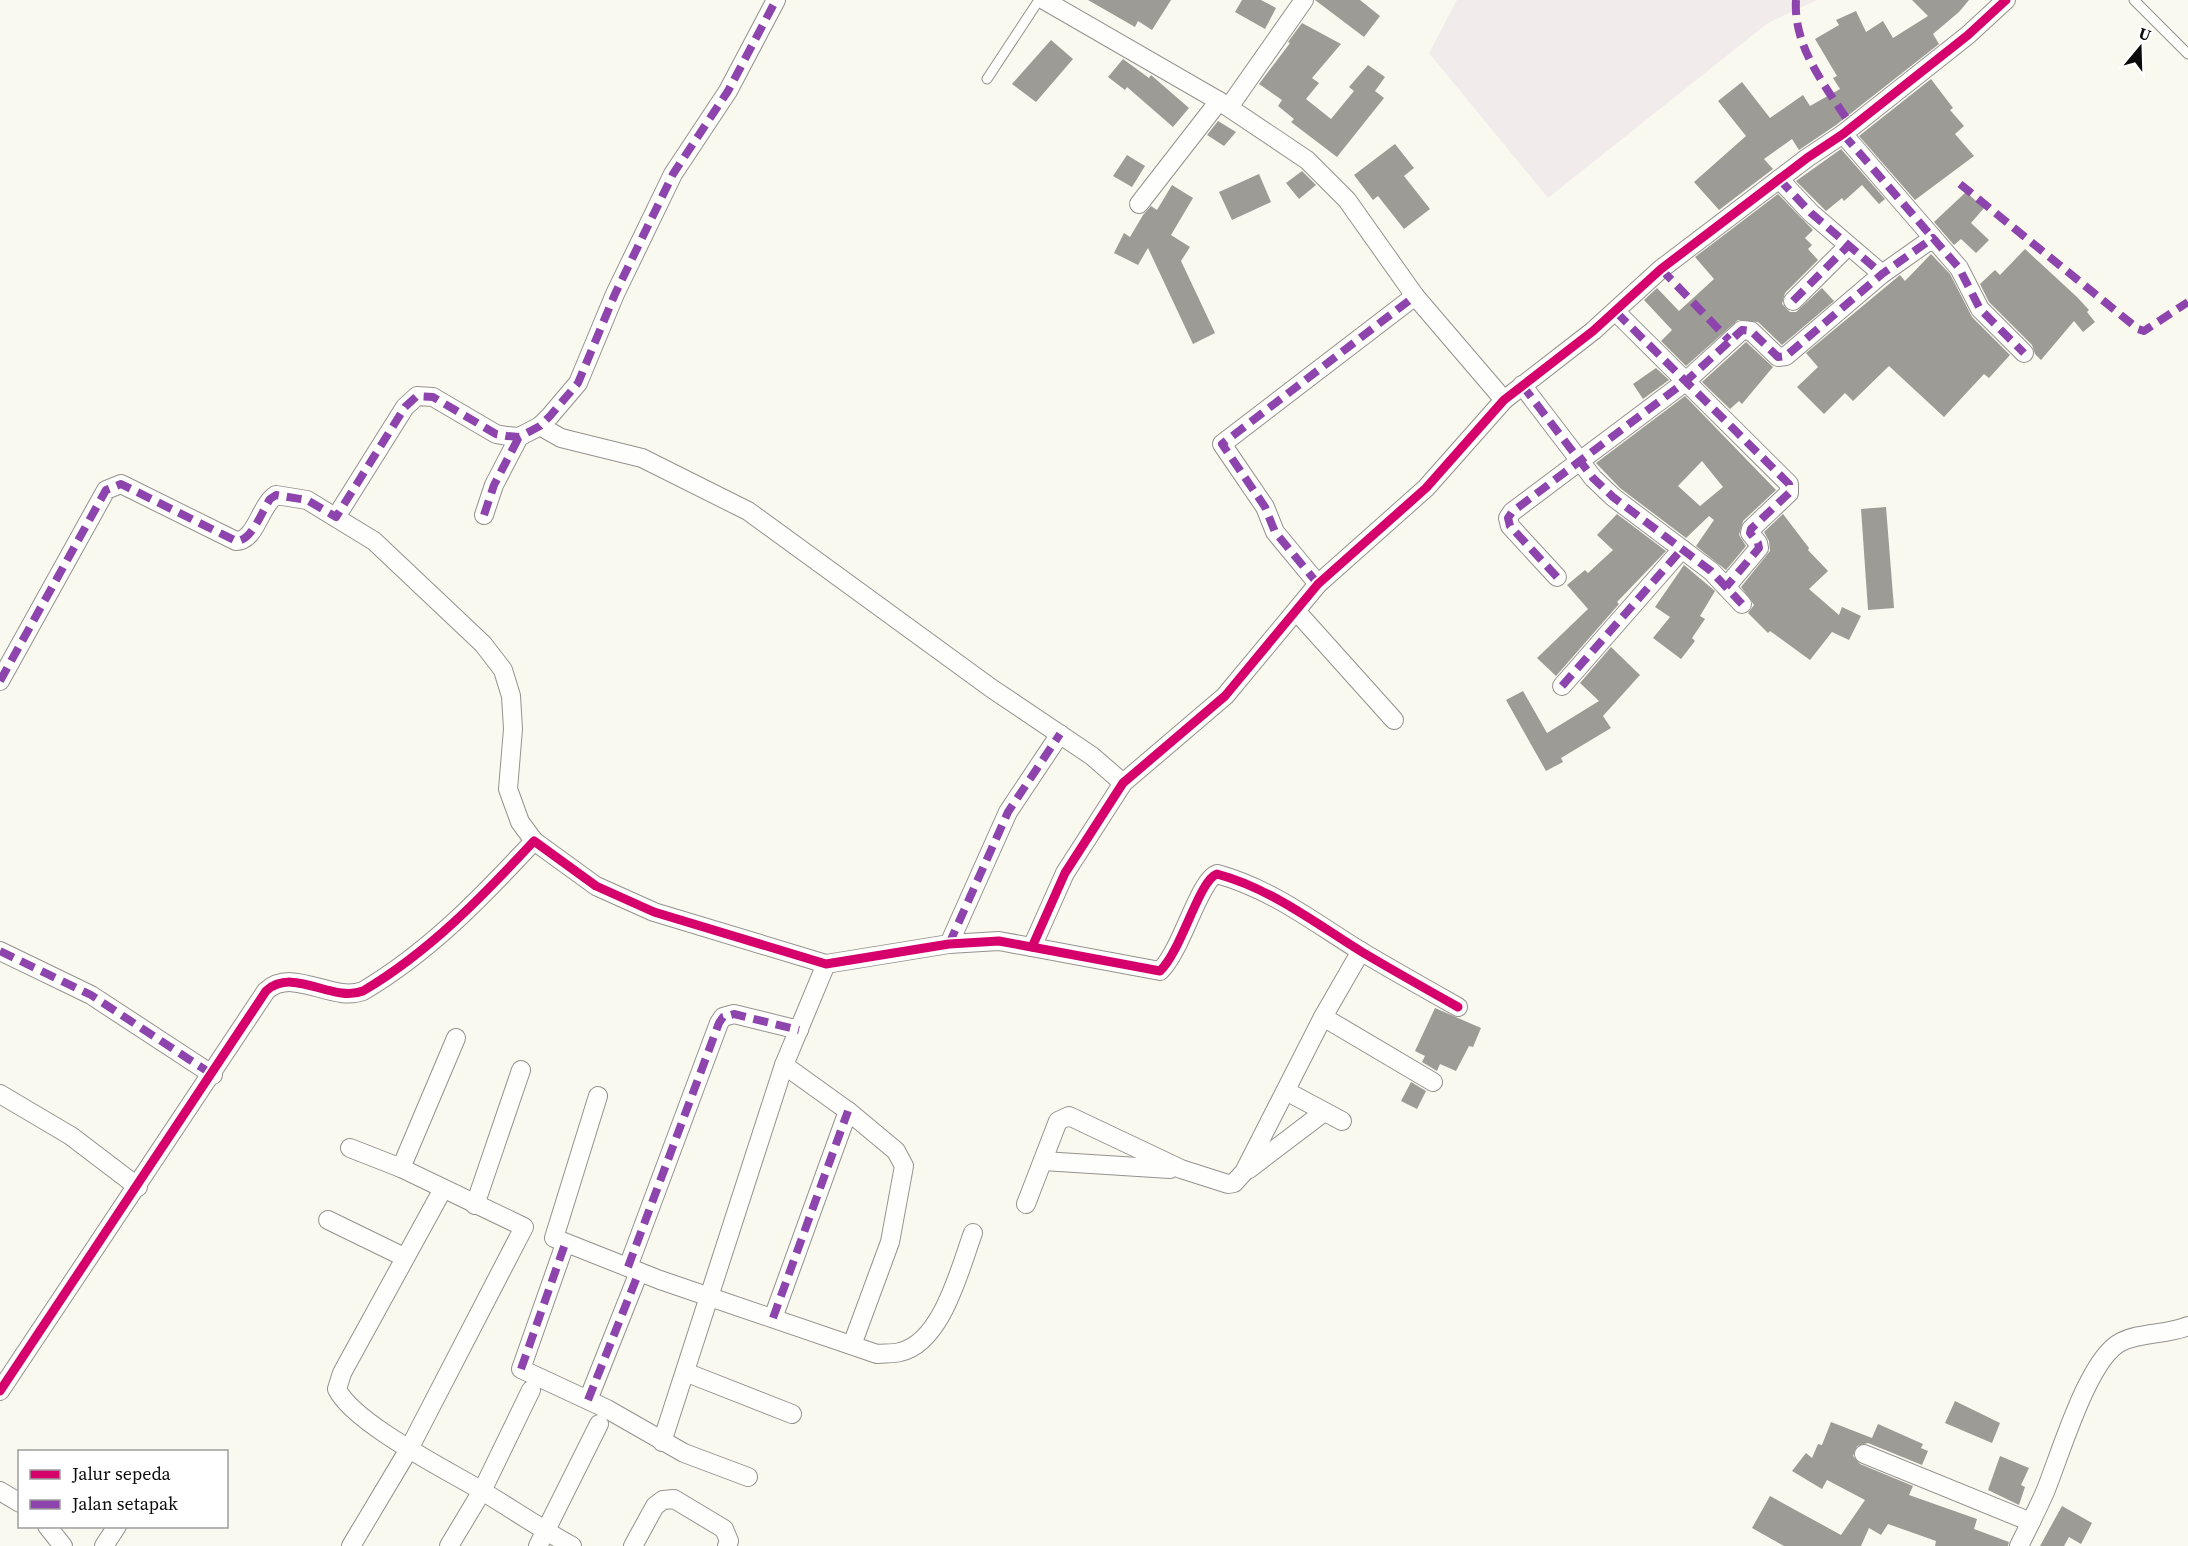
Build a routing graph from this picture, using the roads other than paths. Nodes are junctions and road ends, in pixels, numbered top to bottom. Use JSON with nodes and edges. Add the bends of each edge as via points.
{"nodes":[{"id":1,"x":776,"y":0,"type":"edge"},
{"id":2,"x":1039,"y":0,"type":"edge"},
{"id":3,"x":1044,"y":0,"type":"edge"},
{"id":4,"x":1304,"y":0,"type":"edge"},
{"id":5,"x":2006,"y":0,"type":"edge"},
{"id":6,"x":2134,"y":0,"type":"edge"},
{"id":7,"x":2188,"y":54,"type":"edge"},
{"id":8,"x":987,"y":79,"type":"dead end"},
{"id":9,"x":1224,"y":104,"type":"junction"},
{"id":10,"x":1843,"y":134,"type":"junction"},
{"id":11,"x":1779,"y":179,"type":"junction"},
{"id":12,"x":1139,"y":204,"type":"dead end"},
{"id":13,"x":1933,"y":238,"type":"junction"},
{"id":14,"x":1848,"y":246,"type":"junction"},
{"id":15,"x":1882,"y":274,"type":"junction"},
{"id":16,"x":1415,"y":296,"type":"junction"},
{"id":17,"x":1793,"y":301,"type":"dead end"},
{"id":18,"x":1616,"y":312,"type":"junction"},
{"id":19,"x":2024,"y":354,"type":"dead end"},
{"id":20,"x":1685,"y":382,"type":"junction"},
{"id":21,"x":1522,"y":385,"type":"junction"},
{"id":22,"x":1504,"y":400,"type":"junction"},
{"id":23,"x":540,"y":426,"type":"junction"},
{"id":24,"x":519,"y":437,"type":"junction"},
{"id":25,"x":1580,"y":464,"type":"junction"},
{"id":26,"x":484,"y":515,"type":"dead end"},
{"id":27,"x":336,"y":517,"type":"junction"},
{"id":28,"x":1682,"y":549,"type":"junction"},
{"id":29,"x":1557,"y":577,"type":"dead end"},
{"id":30,"x":1318,"y":584,"type":"junction"},
{"id":31,"x":1726,"y":587,"type":"junction"},
{"id":32,"x":1742,"y":604,"type":"dead end"},
{"id":33,"x":1297,"y":612,"type":"junction"},
{"id":34,"x":0,"y":681,"type":"edge"},
{"id":35,"x":1562,"y":687,"type":"dead end"},
{"id":36,"x":1394,"y":720,"type":"dead end"},
{"id":37,"x":1060,"y":734,"type":"junction"},
{"id":38,"x":1123,"y":783,"type":"junction"},
{"id":39,"x":534,"y":841,"type":"junction"},
{"id":40,"x":949,"y":944,"type":"junction"},
{"id":41,"x":1032,"y":947,"type":"junction"},
{"id":42,"x":0,"y":951,"type":"edge"},
{"id":43,"x":1361,"y":951,"type":"junction"},
{"id":44,"x":826,"y":964,"type":"junction"},
{"id":45,"x":1458,"y":1007,"type":"dead end"},
{"id":46,"x":1323,"y":1017,"type":"junction"},
{"id":47,"x":799,"y":1030,"type":"junction"},
{"id":48,"x":456,"y":1038,"type":"dead end"},
{"id":49,"x":784,"y":1065,"type":"junction"},
{"id":50,"x":521,"y":1070,"type":"dead end"},
{"id":51,"x":213,"y":1075,"type":"junction"},
{"id":52,"x":1433,"y":1082,"type":"dead end"},
{"id":53,"x":1286,"y":1091,"type":"junction"},
{"id":54,"x":0,"y":1094,"type":"edge"},
{"id":55,"x":598,"y":1096,"type":"dead end"},
{"id":56,"x":848,"y":1111,"type":"junction"},
{"id":57,"x":1324,"y":1112,"type":"junction"},
{"id":58,"x":1342,"y":1121,"type":"dead end"},
{"id":59,"x":350,"y":1148,"type":"dead end"},
{"id":60,"x":1043,"y":1161,"type":"junction"},
{"id":61,"x":401,"y":1168,"type":"junction"},
{"id":62,"x":1181,"y":1169,"type":"junction"},
{"id":63,"x":1244,"y":1172,"type":"junction"},
{"id":64,"x":138,"y":1187,"type":"junction"},
{"id":65,"x":443,"y":1189,"type":"junction"},
{"id":66,"x":1026,"y":1204,"type":"dead end"},
{"id":67,"x":476,"y":1205,"type":"junction"},
{"id":68,"x":328,"y":1220,"type":"dead end"},
{"id":69,"x":973,"y":1233,"type":"dead end"},
{"id":70,"x":565,"y":1244,"type":"junction"},
{"id":71,"x":404,"y":1257,"type":"junction"},
{"id":72,"x":633,"y":1269,"type":"junction"},
{"id":73,"x":710,"y":1298,"type":"junction"},
{"id":74,"x":773,"y":1318,"type":"junction"},
{"id":75,"x":2188,"y":1326,"type":"edge"},
{"id":76,"x":852,"y":1345,"type":"junction"},
{"id":77,"x":685,"y":1372,"type":"junction"},
{"id":78,"x":531,"y":1390,"type":"dead end"},
{"id":79,"x":0,"y":1391,"type":"edge"},
{"id":80,"x":588,"y":1400,"type":"junction"},
{"id":81,"x":792,"y":1414,"type":"dead end"},
{"id":82,"x":599,"y":1424,"type":"dead end"},
{"id":83,"x":662,"y":1442,"type":"junction"},
{"id":84,"x":409,"y":1449,"type":"junction"},
{"id":85,"x":1864,"y":1454,"type":"dead end"},
{"id":86,"x":748,"y":1477,"type":"dead end"},
{"id":87,"x":0,"y":1491,"type":"edge"},
{"id":88,"x":482,"y":1491,"type":"junction"},
{"id":89,"x":18,"y":1502,"type":"edge"},
{"id":90,"x":2031,"y":1522,"type":"junction"},
{"id":91,"x":49,"y":1528,"type":"edge"},
{"id":92,"x":116,"y":1528,"type":"edge"},
{"id":93,"x":542,"y":1539,"type":"edge"},
{"id":94,"x":63,"y":1546,"type":"edge"},
{"id":95,"x":104,"y":1546,"type":"edge"},
{"id":96,"x":351,"y":1546,"type":"edge"},
{"id":97,"x":449,"y":1546,"type":"edge"},
{"id":98,"x":572,"y":1546,"type":"edge"},
{"id":99,"x":633,"y":1546,"type":"edge"},
{"id":100,"x":727,"y":1546,"type":"edge"},
{"id":101,"x":2019,"y":1546,"type":"edge"}],
"edges":[{"from":1,"to":23,"type":"street","via":[[728,91],[673,174],[615,294],[578,383]]},
{"from":2,"to":8,"type":"lane"},
{"from":3,"to":9,"type":"street"},
{"from":4,"to":9,"type":"street"},
{"from":5,"to":10,"type":"street","via":[[1968,36]]},
{"from":6,"to":7,"type":"lane"},
{"from":9,"to":12,"type":"street"},
{"from":9,"to":16,"type":"street","via":[[1289,147],[1324,176],[1347,200]]},
{"from":10,"to":11,"type":"street"},
{"from":10,"to":13,"type":"street"},
{"from":11,"to":14,"type":"street"},
{"from":11,"to":18,"type":"street","via":[[1660,269]]},
{"from":13,"to":15,"type":"street"},
{"from":13,"to":19,"type":"street","via":[[1959,268],[1980,309]]},
{"from":14,"to":15,"type":"street"},
{"from":14,"to":17,"type":"street"},
{"from":15,"to":20,"type":"street","via":[[1786,356],[1778,357],[1751,331],[1742,330]]},
{"from":16,"to":22,"type":"street"},
{"from":16,"to":30,"type":"street","via":[[1223,441],[1223,447],[1265,507],[1275,532]]},
{"from":18,"to":20,"type":"street"},
{"from":18,"to":21,"type":"street"},
{"from":20,"to":25,"type":"street"},
{"from":20,"to":31,"type":"street","via":[[1790,488],[1751,529],[1759,548]]},
{"from":21,"to":22,"type":"street"},
{"from":21,"to":25,"type":"street"},
{"from":22,"to":30,"type":"street","via":[[1426,488]]},
{"from":23,"to":24,"type":"street"},
{"from":23,"to":37,"type":"street","via":[[561,438],[642,458],[748,512]]},
{"from":24,"to":26,"type":"street","via":[[494,485]]},
{"from":24,"to":27,"type":"street","via":[[496,434],[433,397],[417,396],[405,407]]},
{"from":25,"to":28,"type":"street","via":[[1613,497]]},
{"from":25,"to":29,"type":"street","via":[[1508,518],[1510,526]]},
{"from":27,"to":34,"type":"street","via":[[307,500],[276,495],[262,510],[249,536],[236,541],[121,484],[111,486]]},
{"from":27,"to":39,"type":"street","via":[[374,541],[416,578],[483,644],[503,670],[511,696],[513,729],[508,789],[520,822]]},
{"from":28,"to":31,"type":"street"},
{"from":28,"to":35,"type":"street"},
{"from":30,"to":33,"type":"street"},
{"from":31,"to":32,"type":"street"},
{"from":33,"to":36,"type":"street"},
{"from":33,"to":38,"type":"street","via":[[1225,696]]},
{"from":37,"to":38,"type":"street"},
{"from":37,"to":40,"type":"street","via":[[1008,812]]},
{"from":38,"to":41,"type":"street","via":[[1065,873]]},
{"from":39,"to":44,"type":"street","via":[[596,886],[654,912]]},
{"from":39,"to":51,"type":"street","via":[[426,948],[363,991],[352,996],[293,982],[274,984]]},
{"from":40,"to":41,"type":"street","via":[[999,941]]},
{"from":40,"to":44,"type":"street"},
{"from":41,"to":43,"type":"street","via":[[1161,971],[1187,928],[1204,884],[1217,874],[1267,891]]},
{"from":42,"to":51,"type":"street","via":[[92,995]]},
{"from":43,"to":45,"type":"street"},
{"from":43,"to":46,"type":"street"},
{"from":44,"to":47,"type":"street"},
{"from":46,"to":52,"type":"street"},
{"from":46,"to":53,"type":"street"},
{"from":47,"to":49,"type":"street"},
{"from":47,"to":72,"type":"street","via":[[734,1014],[723,1017]]},
{"from":48,"to":61,"type":"street"},
{"from":49,"to":56,"type":"street"},
{"from":49,"to":73,"type":"street"},
{"from":50,"to":67,"type":"street"},
{"from":51,"to":64,"type":"street"},
{"from":53,"to":57,"type":"street"},
{"from":53,"to":63,"type":"street"},
{"from":54,"to":64,"type":"street","via":[[71,1136]]},
{"from":55,"to":70,"type":"street","via":[[554,1238]]},
{"from":56,"to":74,"type":"street"},
{"from":56,"to":76,"type":"street","via":[[896,1151],[904,1166],[890,1242]]},
{"from":57,"to":58,"type":"street"},
{"from":57,"to":63,"type":"street"},
{"from":59,"to":61,"type":"street"},
{"from":60,"to":62,"type":"street"},
{"from":60,"to":62,"type":"street","via":[[1058,1121],[1069,1116]]},
{"from":60,"to":66,"type":"street"},
{"from":61,"to":65,"type":"street"},
{"from":62,"to":63,"type":"street","via":[[1231,1185]]},
{"from":64,"to":79,"type":"street"},
{"from":65,"to":67,"type":"street"},
{"from":65,"to":71,"type":"street"},
{"from":67,"to":84,"type":"street","via":[[525,1227]]},
{"from":68,"to":71,"type":"street"},
{"from":69,"to":76,"type":"street","via":[[953,1290],[933,1330],[901,1352],[877,1354]]},
{"from":70,"to":72,"type":"street"},
{"from":70,"to":80,"type":"street","via":[[521,1370]]},
{"from":71,"to":84,"type":"street","via":[[337,1389],[352,1410]]},
{"from":72,"to":73,"type":"street"},
{"from":72,"to":80,"type":"street"},
{"from":73,"to":74,"type":"street"},
{"from":73,"to":77,"type":"street"},
{"from":74,"to":76,"type":"street"},
{"from":75,"to":90,"type":"street","via":[[2122,1341],[2108,1350],[2092,1374]]},
{"from":77,"to":81,"type":"street"},
{"from":77,"to":83,"type":"street"},
{"from":78,"to":88,"type":"street"},
{"from":80,"to":83,"type":"street"},
{"from":82,"to":93,"type":"street"},
{"from":83,"to":86,"type":"street"},
{"from":84,"to":88,"type":"street"},
{"from":84,"to":96,"type":"street"},
{"from":85,"to":90,"type":"street"},
{"from":87,"to":89,"type":"street"},
{"from":88,"to":93,"type":"street"},
{"from":88,"to":97,"type":"street"},
{"from":90,"to":101,"type":"street"},
{"from":91,"to":94,"type":"street"},
{"from":92,"to":95,"type":"street"},
{"from":93,"to":98,"type":"street"},
{"from":99,"to":100,"type":"street","via":[[655,1506],[674,1499],[724,1529]]}]}
